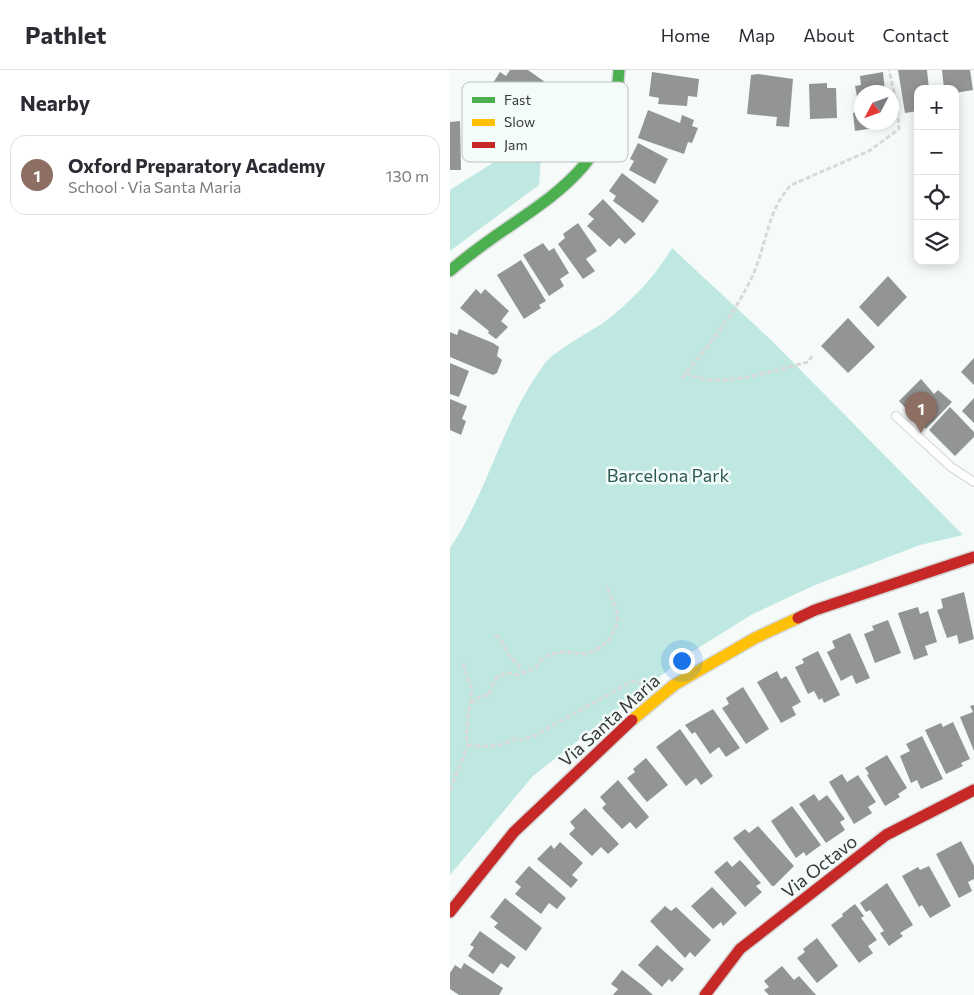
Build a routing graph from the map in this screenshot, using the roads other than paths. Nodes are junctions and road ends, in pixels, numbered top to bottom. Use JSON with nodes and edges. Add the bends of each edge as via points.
{"nodes":[{"id":1,"x":588,"y":162,"type":"edge"},
{"id":2,"x":450,"y":271,"type":"edge"},
{"id":3,"x":896,"y":416,"type":"dead end"},
{"id":4,"x":974,"y":482,"type":"edge"},
{"id":5,"x":974,"y":557,"type":"edge"},
{"id":6,"x":974,"y":790,"type":"edge"},
{"id":7,"x":450,"y":912,"type":"edge"},
{"id":8,"x":705,"y":995,"type":"edge"}],
"edges":[{"from":1,"to":2,"type":"street","via":[[566,186],[471,252]]},
{"from":3,"to":4,"type":"lane","via":[[950,467]]},
{"from":5,"to":7,"type":"street","name":"Via Santa Maria","via":[[815,610],[755,638],[674,685],[616,733],[514,832]]},
{"from":6,"to":8,"type":"street","name":"Via Octavo","via":[[886,835],[740,949]]}]}
